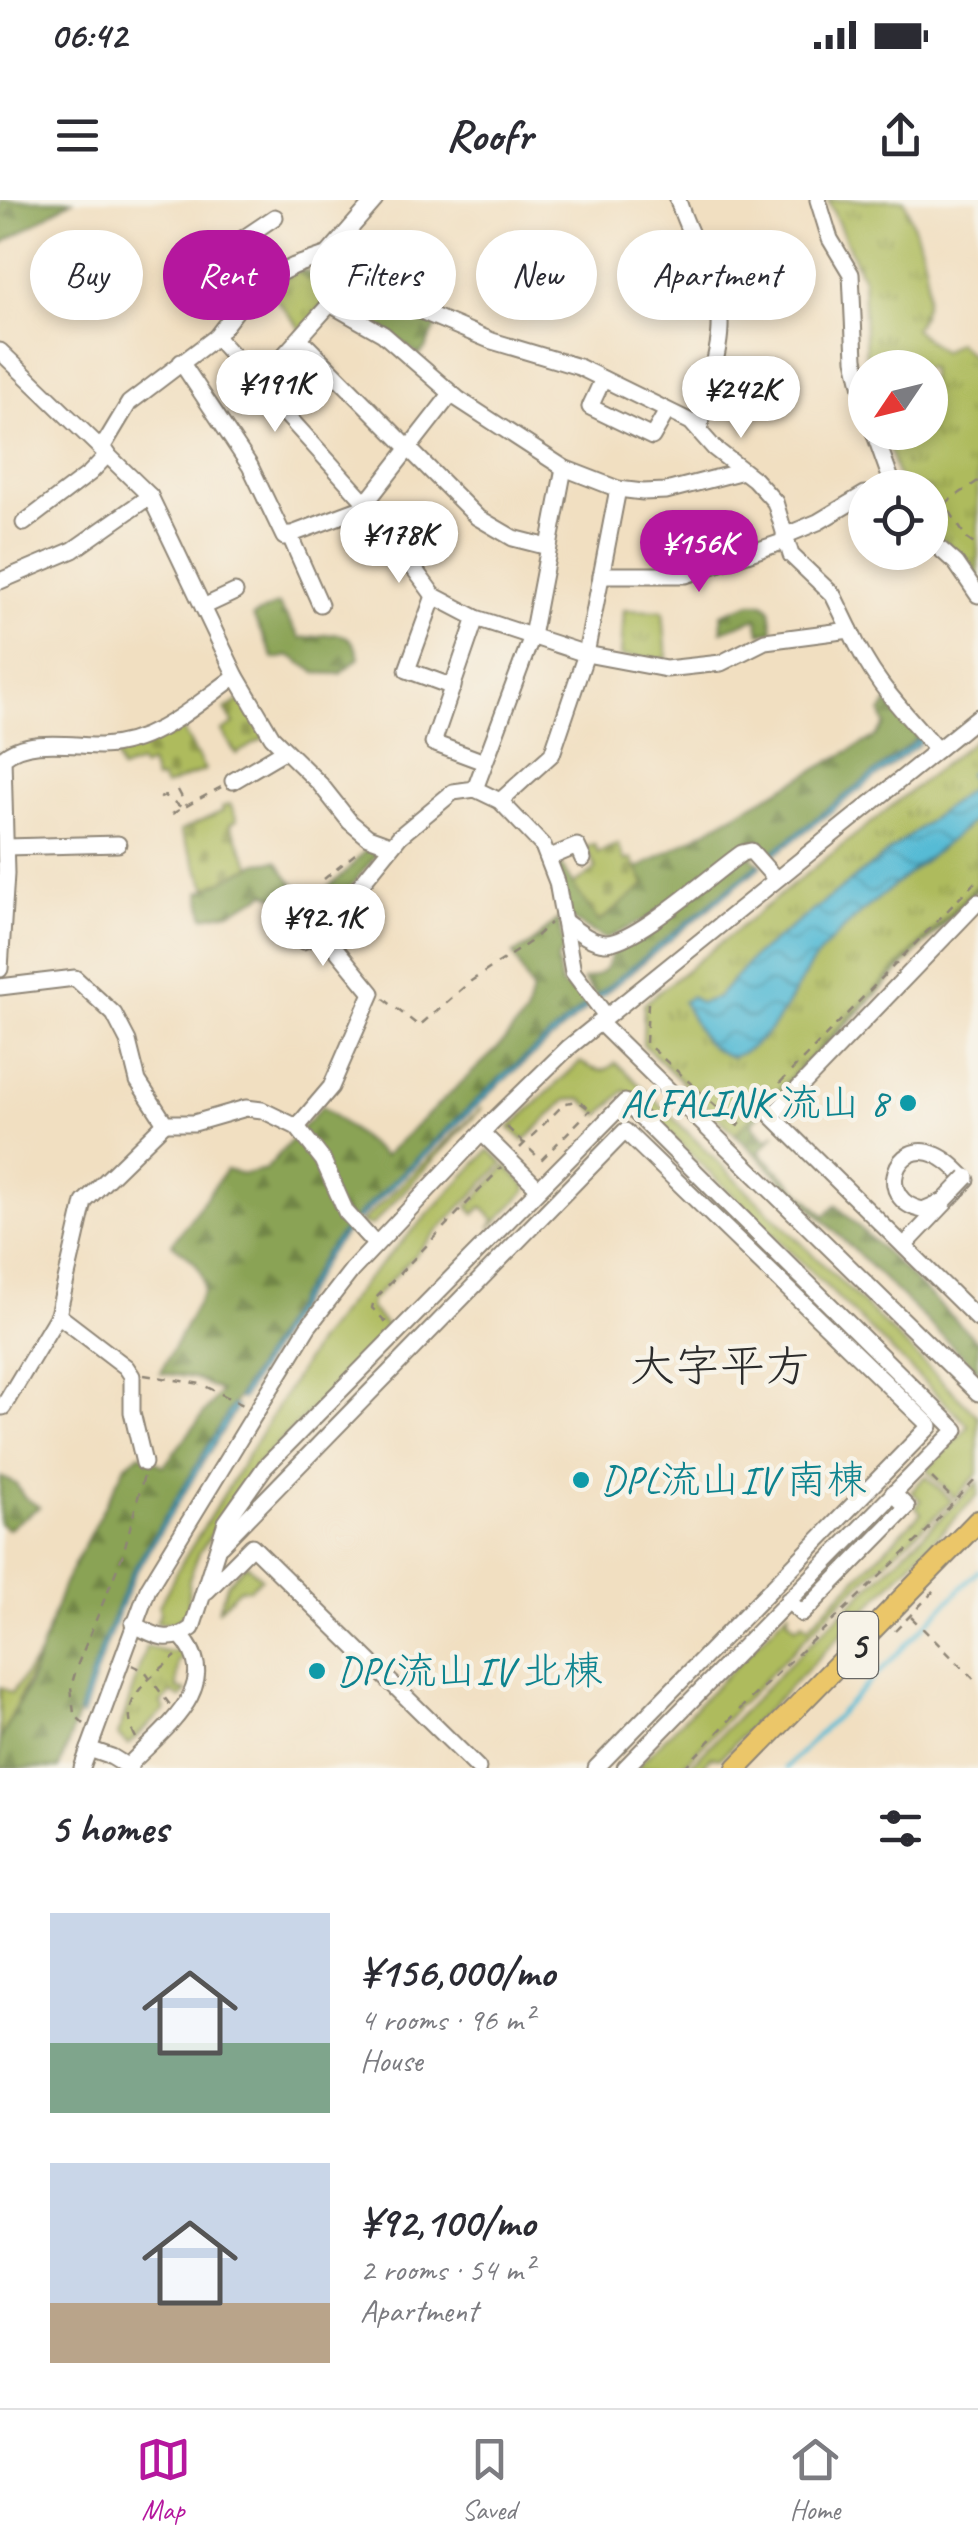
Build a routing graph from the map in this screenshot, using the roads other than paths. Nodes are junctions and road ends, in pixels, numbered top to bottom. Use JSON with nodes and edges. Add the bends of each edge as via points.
{"nodes":[{"id":1,"x":375,"y":200,"type":"edge"},
{"id":2,"x":678,"y":200,"type":"edge"},
{"id":3,"x":818,"y":200,"type":"edge"},
{"id":4,"x":275,"y":217,"type":"dead end"},
{"id":5,"x":256,"y":230,"type":"edge"},
{"id":6,"x":350,"y":230,"type":"edge"},
{"id":7,"x":230,"y":320,"type":"edge"},
{"id":8,"x":442,"y":320,"type":"edge"},
{"id":9,"x":216,"y":337,"type":"junction"},
{"id":10,"x":301,"y":340,"type":"junction"},
{"id":11,"x":855,"y":350,"type":"edge"},
{"id":12,"x":0,"y":351,"type":"edge"},
{"id":13,"x":181,"y":362,"type":"junction"},
{"id":14,"x":603,"y":379,"type":"junction"},
{"id":15,"x":259,"y":383,"type":"junction"},
{"id":16,"x":452,"y":394,"type":"junction"},
{"id":17,"x":667,"y":412,"type":"junction"},
{"id":18,"x":700,"y":430,"type":"junction"},
{"id":19,"x":409,"y":449,"type":"junction"},
{"id":20,"x":105,"y":451,"type":"junction"},
{"id":21,"x":564,"y":468,"type":"junction"},
{"id":22,"x":743,"y":471,"type":"junction"},
{"id":23,"x":618,"y":489,"type":"junction"},
{"id":24,"x":150,"y":496,"type":"junction"},
{"id":25,"x":366,"y":503,"type":"junction"},
{"id":26,"x":848,"y":504,"type":"edge"},
{"id":27,"x":24,"y":523,"type":"dead end"},
{"id":28,"x":290,"y":534,"type":"junction"},
{"id":29,"x":784,"y":538,"type":"junction"},
{"id":30,"x":548,"y":547,"type":"junction"},
{"id":31,"x":948,"y":556,"type":"edge"},
{"id":32,"x":601,"y":575,"type":"junction"},
{"id":33,"x":0,"y":580,"type":"edge"},
{"id":34,"x":235,"y":592,"type":"dead end"},
{"id":35,"x":978,"y":595,"type":"edge"},
{"id":36,"x":434,"y":596,"type":"junction"},
{"id":37,"x":320,"y":604,"type":"dead end"},
{"id":38,"x":204,"y":606,"type":"junction"},
{"id":39,"x":476,"y":618,"type":"junction"},
{"id":40,"x":850,"y":630,"type":"junction"},
{"id":41,"x":532,"y":636,"type":"junction"},
{"id":42,"x":586,"y":654,"type":"junction"},
{"id":43,"x":236,"y":676,"type":"junction"},
{"id":44,"x":452,"y":687,"type":"junction"},
{"id":45,"x":978,"y":717,"type":"edge"},
{"id":46,"x":937,"y":750,"type":"junction"},
{"id":47,"x":284,"y":751,"type":"junction"},
{"id":48,"x":484,"y":762,"type":"junction"},
{"id":49,"x":1,"y":779,"type":"edge"},
{"id":50,"x":233,"y":781,"type":"road end"},
{"id":51,"x":475,"y":789,"type":"junction"},
{"id":52,"x":500,"y":801,"type":"junction"},
{"id":53,"x":118,"y":844,"type":"dead end"},
{"id":54,"x":390,"y":845,"type":"junction"},
{"id":55,"x":6,"y":847,"type":"junction"},
{"id":56,"x":548,"y":858,"type":"junction"},
{"id":57,"x":583,"y":859,"type":"dead end"},
{"id":58,"x":776,"y":878,"type":"junction"},
{"id":59,"x":978,"y":902,"type":"edge"},
{"id":60,"x":563,"y":916,"type":"junction"},
{"id":61,"x":322,"y":932,"type":"junction"},
{"id":62,"x":303,"y":941,"type":"dead end"},
{"id":63,"x":0,"y":969,"type":"edge"},
{"id":64,"x":0,"y":987,"type":"edge"},
{"id":65,"x":602,"y":1019,"type":"junction"},
{"id":66,"x":165,"y":1122,"type":"junction"},
{"id":67,"x":297,"y":1127,"type":"junction"},
{"id":68,"x":482,"y":1133,"type":"junction"},
{"id":69,"x":978,"y":1165,"type":"edge"},
{"id":70,"x":538,"y":1188,"type":"junction"},
{"id":71,"x":375,"y":1244,"type":"junction"},
{"id":72,"x":904,"y":1246,"type":"junction"},
{"id":73,"x":58,"y":1315,"type":"junction"},
{"id":74,"x":978,"y":1319,"type":"edge"},
{"id":75,"x":978,"y":1393,"type":"edge"},
{"id":76,"x":0,"y":1406,"type":"edge"},
{"id":77,"x":144,"y":1463,"type":"road end"},
{"id":78,"x":978,"y":1521,"type":"edge"},
{"id":79,"x":219,"y":1548,"type":"junction"},
{"id":80,"x":205,"y":1592,"type":"junction"},
{"id":81,"x":133,"y":1624,"type":"junction"},
{"id":82,"x":184,"y":1640,"type":"junction"},
{"id":83,"x":89,"y":1749,"type":"junction"},
{"id":84,"x":129,"y":1767,"type":"edge"},
{"id":85,"x":82,"y":1768,"type":"edge"},
{"id":86,"x":478,"y":1768,"type":"edge"},
{"id":87,"x":596,"y":1768,"type":"edge"},
{"id":88,"x":625,"y":1768,"type":"edge"},
{"id":89,"x":737,"y":1768,"type":"edge"}],
"edges":[{"from":1,"to":6,"type":"street"},
{"from":2,"to":18,"type":"street","via":[[719,309]]},
{"from":3,"to":11,"type":"street","via":[[830,239],[852,274]]},
{"from":4,"to":5,"type":"street"},
{"from":7,"to":9,"type":"street"},
{"from":8,"to":14,"type":"street"},
{"from":9,"to":13,"type":"street"},
{"from":9,"to":15,"type":"street"},
{"from":10,"to":15,"type":"street"},
{"from":10,"to":16,"type":"street","via":[[330,304],[384,334]]},
{"from":10,"to":19,"type":"street"},
{"from":12,"to":20,"type":"street"},
{"from":13,"to":20,"type":"street","via":[[129,403]]},
{"from":13,"to":28,"type":"street","via":[[250,466],[284,536]]},
{"from":14,"to":17,"type":"street"},
{"from":14,"to":17,"type":"street","via":[[590,407],[652,437]]},
{"from":15,"to":25,"type":"street"},
{"from":16,"to":19,"type":"street"},
{"from":16,"to":21,"type":"street"},
{"from":17,"to":18,"type":"street"},
{"from":18,"to":22,"type":"street"},
{"from":19,"to":25,"type":"street"},
{"from":19,"to":30,"type":"street","via":[[489,526]]},
{"from":20,"to":24,"type":"street"},
{"from":20,"to":27,"type":"street","via":[[90,473]]},
{"from":21,"to":23,"type":"street"},
{"from":21,"to":30,"type":"street"},
{"from":22,"to":23,"type":"street","via":[[666,490]]},
{"from":22,"to":29,"type":"street","via":[[775,502]]},
{"from":23,"to":32,"type":"street"},
{"from":24,"to":33,"type":"street","via":[[63,556]]},
{"from":24,"to":38,"type":"street"},
{"from":25,"to":28,"type":"street"},
{"from":25,"to":36,"type":"street"},
{"from":26,"to":29,"type":"street"},
{"from":28,"to":37,"type":"street"},
{"from":29,"to":32,"type":"street","via":[[686,575]]},
{"from":29,"to":40,"type":"street","via":[[796,563],[833,595]]},
{"from":30,"to":41,"type":"street"},
{"from":31,"to":35,"type":"street"},
{"from":32,"to":42,"type":"street"},
{"from":34,"to":38,"type":"street"},
{"from":36,"to":39,"type":"street"},
{"from":36,"to":44,"type":"street","via":[[408,670]]},
{"from":38,"to":43,"type":"street"},
{"from":39,"to":41,"type":"street"},
{"from":39,"to":44,"type":"street"},
{"from":40,"to":42,"type":"street","via":[[782,638],[722,662],[666,668]]},
{"from":40,"to":46,"type":"street","via":[[870,672]]},
{"from":41,"to":42,"type":"street"},
{"from":41,"to":48,"type":"street"},
{"from":42,"to":52,"type":"street","via":[[552,754]]},
{"from":43,"to":47,"type":"street"},
{"from":43,"to":49,"type":"street","via":[[138,740],[16,748],[4,758]]},
{"from":44,"to":48,"type":"street","via":[[433,743]]},
{"from":45,"to":46,"type":"street"},
{"from":46,"to":58,"type":"street"},
{"from":47,"to":50,"type":"street"},
{"from":47,"to":54,"type":"street","via":[[350,822]]},
{"from":48,"to":51,"type":"street"},
{"from":49,"to":55,"type":"street"},
{"from":51,"to":52,"type":"street"},
{"from":51,"to":54,"type":"street","via":[[453,792]]},
{"from":52,"to":56,"type":"street"},
{"from":53,"to":55,"type":"street"},
{"from":54,"to":61,"type":"street"},
{"from":55,"to":63,"type":"street"},
{"from":56,"to":57,"type":"street","via":[[577,846]]},
{"from":56,"to":60,"type":"street"},
{"from":58,"to":60,"type":"street","via":[[757,854],[742,852],[649,922],[605,943]]},
{"from":58,"to":65,"type":"street"},
{"from":59,"to":72,"type":"street","via":[[772,1116]]},
{"from":60,"to":65,"type":"street","via":[[573,972]]},
{"from":61,"to":62,"type":"street"},
{"from":61,"to":67,"type":"street","via":[[371,989],[371,1001],[331,1088]]},
{"from":64,"to":66,"type":"street","via":[[71,977],[89,990],[121,1026],[138,1081]]},
{"from":65,"to":68,"type":"street"},
{"from":65,"to":75,"type":"street"},
{"from":66,"to":67,"type":"street","via":[[246,1108]]},
{"from":66,"to":73,"type":"street","via":[[84,1202]]},
{"from":67,"to":71,"type":"street","via":[[323,1160],[340,1202]]},
{"from":68,"to":70,"type":"street"},
{"from":68,"to":71,"type":"street"},
{"from":69,"to":72,"type":"street","bridge":true,"via":[[944,1201],[923,1210],[898,1196],[894,1176],[903,1159],[933,1153],[967,1180]]},
{"from":70,"to":79,"type":"street","via":[[265,1467],[226,1522]]},
{"from":70,"to":88,"type":"street","via":[[625,1102],[956,1430]]},
{"from":71,"to":81,"type":"street","via":[[308,1327],[168,1553]]},
{"from":72,"to":74,"type":"street"},
{"from":73,"to":76,"type":"street"},
{"from":73,"to":77,"type":"street","via":[[132,1376]]},
{"from":78,"to":89,"type":"main road","number":"5"},
{"from":79,"to":80,"type":"street"},
{"from":79,"to":87,"type":"street","via":[[625,1131],[930,1426]]},
{"from":80,"to":82,"type":"street"},
{"from":80,"to":86,"type":"street","via":[[252,1546]]},
{"from":81,"to":82,"type":"street","via":[[162,1639]]},
{"from":81,"to":83,"type":"street"},
{"from":82,"to":84,"type":"street","via":[[195,1662],[190,1701]]},
{"from":83,"to":84,"type":"street"},
{"from":83,"to":85,"type":"street"}]}
